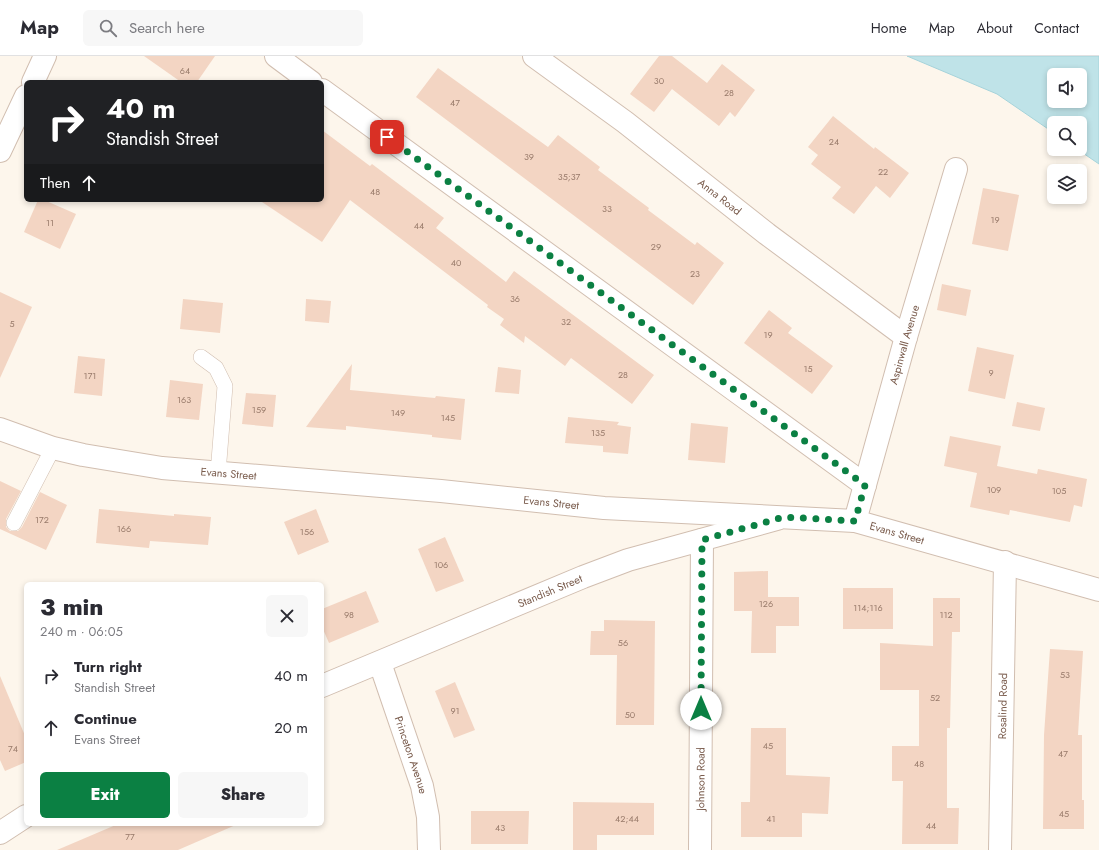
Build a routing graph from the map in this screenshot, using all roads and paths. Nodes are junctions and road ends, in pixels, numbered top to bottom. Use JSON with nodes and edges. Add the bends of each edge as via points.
{"nodes":[{"id":1,"x":45,"y":56,"type":"edge"},
{"id":2,"x":276,"y":56,"type":"edge"},
{"id":3,"x":534,"y":56,"type":"edge"},
{"id":4,"x":34,"y":80,"type":"edge"},
{"id":5,"x":308,"y":80,"type":"edge"},
{"id":6,"x":324,"y":91,"type":"edge"},
{"id":7,"x":24,"y":100,"type":"edge"},
{"id":8,"x":0,"y":151,"type":"edge"},
{"id":9,"x":956,"y":169,"type":"dead end"},
{"id":10,"x":906,"y":337,"type":"junction"},
{"id":11,"x":201,"y":357,"type":"dead end"},
{"id":12,"x":0,"y":429,"type":"edge"},
{"id":13,"x":53,"y":448,"type":"junction"},
{"id":14,"x":218,"y":473,"type":"junction"},
{"id":15,"x":865,"y":485,"type":"junction"},
{"id":16,"x":784,"y":517,"type":"junction"},
{"id":17,"x":855,"y":521,"type":"junction"},
{"id":18,"x":14,"y":523,"type":"dead end"},
{"id":19,"x":702,"y":540,"type":"junction"},
{"id":20,"x":1005,"y":562,"type":"junction"},
{"id":21,"x":1099,"y":590,"type":"edge"},
{"id":22,"x":380,"y":663,"type":"junction"},
{"id":23,"x":324,"y":685,"type":"edge"},
{"id":24,"x":24,"y":817,"type":"edge"},
{"id":25,"x":0,"y":833,"type":"edge"},
{"id":26,"x":429,"y":850,"type":"edge"},
{"id":27,"x":700,"y":850,"type":"edge"},
{"id":28,"x":1000,"y":850,"type":"edge"}],
"edges":[{"from":1,"to":4,"type":"street"},
{"from":2,"to":5,"type":"street"},
{"from":3,"to":10,"type":"street","name":"Anna Road","via":[[625,122],[767,234]]},
{"from":6,"to":15,"type":"street"},
{"from":7,"to":8,"type":"street"},
{"from":9,"to":10,"type":"street","name":"Aspinwall Avenue"},
{"from":10,"to":15,"type":"street","name":"Aspinwall Avenue"},
{"from":11,"to":14,"type":"lane","via":[[216,368],[225,386]]},
{"from":12,"to":13,"type":"street","name":"Evans Street"},
{"from":13,"to":14,"type":"street","name":"Evans Street","via":[[119,462]]},
{"from":13,"to":18,"type":"lane"},
{"from":14,"to":16,"type":"street","name":"Evans Street","via":[[442,491],[604,508]]},
{"from":15,"to":17,"type":"street","name":"Aspinwall Avenue"},
{"from":16,"to":17,"type":"street","name":"Evans Street"},
{"from":16,"to":19,"type":"street","name":"Standish Street"},
{"from":17,"to":20,"type":"street","name":"Evans Street"},
{"from":19,"to":22,"type":"street","name":"Standish Street","via":[[628,560],[583,577]]},
{"from":19,"to":27,"type":"street","name":"Johnson Road"},
{"from":20,"to":21,"type":"street","name":"Evans Street"},
{"from":20,"to":28,"type":"street","name":"Rosalind Road"},
{"from":22,"to":23,"type":"street","name":"Standish Street"},
{"from":22,"to":26,"type":"street","name":"Princeton Avenue","via":[[422,786],[428,817]]},
{"from":24,"to":25,"type":"street"}]}
